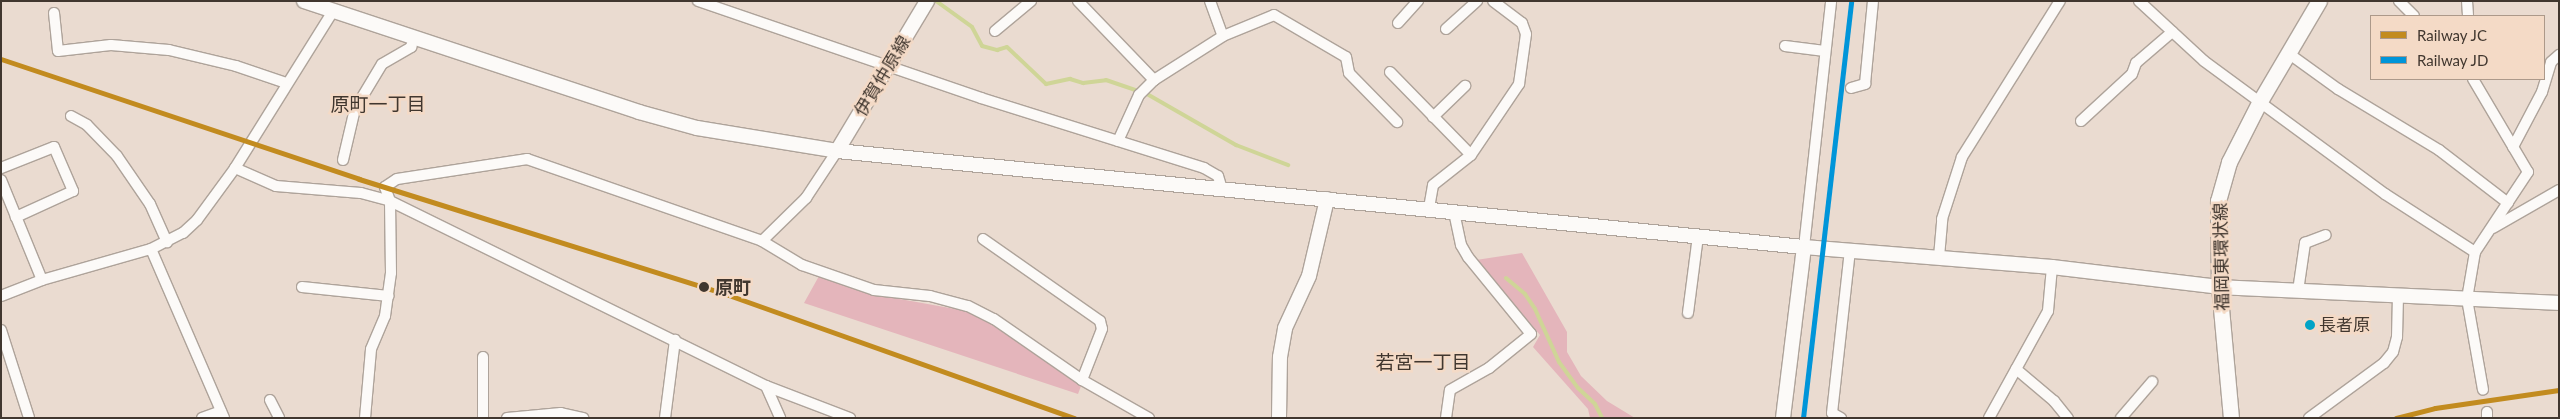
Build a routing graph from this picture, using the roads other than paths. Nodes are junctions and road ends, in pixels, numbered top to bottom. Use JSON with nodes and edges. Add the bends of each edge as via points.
{"nodes":[{"id":1,"x":304,"y":1,"type":"edge"},
{"id":2,"x":698,"y":1,"type":"edge"},
{"id":3,"x":927,"y":1,"type":"edge"},
{"id":4,"x":1031,"y":1,"type":"edge"},
{"id":5,"x":1078,"y":1,"type":"edge"},
{"id":6,"x":1210,"y":1,"type":"edge"},
{"id":7,"x":1418,"y":1,"type":"edge"},
{"id":8,"x":1478,"y":1,"type":"edge"},
{"id":9,"x":1493,"y":1,"type":"edge"},
{"id":10,"x":1822,"y":1,"type":"edge"},
{"id":11,"x":1873,"y":1,"type":"edge"},
{"id":12,"x":2060,"y":1,"type":"edge"},
{"id":13,"x":2139,"y":1,"type":"edge"},
{"id":14,"x":2319,"y":1,"type":"edge"},
{"id":15,"x":2399,"y":1,"type":"edge"},
{"id":16,"x":2467,"y":1,"type":"edge"},
{"id":17,"x":336,"y":6,"type":"edge"},
{"id":18,"x":1830,"y":7,"type":"edge"},
{"id":19,"x":54,"y":13,"type":"dead end"},
{"id":20,"x":2413,"y":15,"type":"edge"},
{"id":21,"x":2468,"y":15,"type":"edge"},
{"id":22,"x":1398,"y":23,"type":"dead end"},
{"id":23,"x":1446,"y":29,"type":"dead end"},
{"id":24,"x":995,"y":31,"type":"dead end"},
{"id":25,"x":2172,"y":32,"type":"junction"},
{"id":26,"x":1223,"y":36,"type":"junction"},
{"id":27,"x":414,"y":37,"type":"junction"},
{"id":28,"x":1785,"y":46,"type":"dead end"},
{"id":29,"x":1825,"y":51,"type":"junction"},
{"id":30,"x":2288,"y":53,"type":"junction"},
{"id":31,"x":2559,"y":55,"type":"edge"},
{"id":32,"x":887,"y":67,"type":"junction"},
{"id":33,"x":1390,"y":72,"type":"dead end"},
{"id":34,"x":1154,"y":80,"type":"junction"},
{"id":35,"x":2473,"y":80,"type":"edge"},
{"id":36,"x":286,"y":83,"type":"junction"},
{"id":37,"x":1465,"y":86,"type":"dead end"},
{"id":38,"x":1851,"y":88,"type":"dead end"},
{"id":39,"x":2260,"y":101,"type":"junction"},
{"id":40,"x":71,"y":116,"type":"dead end"},
{"id":41,"x":1433,"y":117,"type":"junction"},
{"id":42,"x":2081,"y":121,"type":"dead end"},
{"id":43,"x":1397,"y":122,"type":"dead end"},
{"id":44,"x":1118,"y":141,"type":"junction"},
{"id":45,"x":2513,"y":147,"type":"junction"},
{"id":46,"x":837,"y":151,"type":"junction"},
{"id":47,"x":1471,"y":156,"type":"junction"},
{"id":48,"x":342,"y":160,"type":"dead end"},
{"id":49,"x":1,"y":168,"type":"edge"},
{"id":50,"x":235,"y":168,"type":"junction"},
{"id":51,"x":1,"y":180,"type":"edge"},
{"id":52,"x":1222,"y":189,"type":"junction"},
{"id":53,"x":2559,"y":190,"type":"edge"},
{"id":54,"x":1326,"y":199,"type":"junction"},
{"id":55,"x":390,"y":201,"type":"junction"},
{"id":56,"x":2508,"y":203,"type":"junction"},
{"id":57,"x":1429,"y":208,"type":"junction"},
{"id":58,"x":1454,"y":211,"type":"junction"},
{"id":59,"x":16,"y":217,"type":"junction"},
{"id":60,"x":2490,"y":229,"type":"junction"},
{"id":61,"x":2326,"y":235,"type":"dead end"},
{"id":62,"x":1698,"y":236,"type":"junction"},
{"id":63,"x":983,"y":239,"type":"dead end"},
{"id":64,"x":762,"y":241,"type":"junction"},
{"id":65,"x":167,"y":242,"type":"junction"},
{"id":66,"x":1804,"y":248,"type":"junction"},
{"id":67,"x":150,"y":249,"type":"junction"},
{"id":68,"x":1850,"y":251,"type":"junction"},
{"id":69,"x":2475,"y":252,"type":"junction"},
{"id":70,"x":1939,"y":257,"type":"junction"},
{"id":71,"x":2052,"y":267,"type":"junction"},
{"id":72,"x":42,"y":280,"type":"junction"},
{"id":73,"x":302,"y":287,"type":"dead end"},
{"id":74,"x":2220,"y":287,"type":"junction"},
{"id":75,"x":2298,"y":291,"type":"junction"},
{"id":76,"x":1,"y":296,"type":"edge"},
{"id":77,"x":389,"y":296,"type":"junction"},
{"id":78,"x":2398,"y":296,"type":"junction"},
{"id":79,"x":2467,"y":299,"type":"junction"},
{"id":80,"x":2559,"y":303,"type":"edge"},
{"id":81,"x":1688,"y":313,"type":"dead end"},
{"id":82,"x":1,"y":330,"type":"edge"},
{"id":83,"x":675,"y":340,"type":"junction"},
{"id":84,"x":483,"y":357,"type":"dead end"},
{"id":85,"x":2016,"y":369,"type":"junction"},
{"id":86,"x":1082,"y":380,"type":"junction"},
{"id":87,"x":2152,"y":382,"type":"dead end"},
{"id":88,"x":766,"y":386,"type":"junction"},
{"id":89,"x":2483,"y":390,"type":"dead end"},
{"id":90,"x":270,"y":400,"type":"dead end"},
{"id":91,"x":222,"y":414,"type":"edge"},
{"id":92,"x":569,"y":416,"type":"edge"},
{"id":93,"x":30,"y":418,"type":"edge"},
{"id":94,"x":202,"y":418,"type":"edge"},
{"id":95,"x":279,"y":418,"type":"edge"},
{"id":96,"x":365,"y":418,"type":"edge"},
{"id":97,"x":483,"y":418,"type":"edge"},
{"id":98,"x":507,"y":418,"type":"edge"},
{"id":99,"x":583,"y":418,"type":"edge"},
{"id":100,"x":665,"y":418,"type":"edge"},
{"id":101,"x":780,"y":418,"type":"edge"},
{"id":102,"x":850,"y":418,"type":"edge"},
{"id":103,"x":1149,"y":418,"type":"edge"},
{"id":104,"x":1278,"y":418,"type":"edge"},
{"id":105,"x":1446,"y":418,"type":"edge"},
{"id":106,"x":1783,"y":418,"type":"edge"},
{"id":107,"x":1840,"y":418,"type":"edge"},
{"id":108,"x":1989,"y":418,"type":"edge"},
{"id":109,"x":2068,"y":418,"type":"edge"},
{"id":110,"x":2121,"y":418,"type":"edge"},
{"id":111,"x":2231,"y":418,"type":"edge"},
{"id":112,"x":2309,"y":418,"type":"edge"}],
"edges":[{"from":1,"to":17,"type":"main road"},
{"from":2,"to":32,"type":"street"},
{"from":3,"to":32,"type":"main road","name":"伊賀仲原線"},
{"from":4,"to":24,"type":"street"},
{"from":5,"to":34,"type":"street"},
{"from":6,"to":26,"type":"street"},
{"from":7,"to":22,"type":"street"},
{"from":8,"to":23,"type":"street"},
{"from":9,"to":47,"type":"street","via":[[1522,23],[1526,34],[1524,58],[1519,84]]},
{"from":10,"to":18,"type":"street"},
{"from":11,"to":38,"type":"street","via":[[1865,84]]},
{"from":12,"to":70,"type":"street","via":[[1962,157],[1942,219]]},
{"from":13,"to":25,"type":"street"},
{"from":14,"to":30,"type":"main road","name":"福岡東環状線"},
{"from":15,"to":20,"type":"street"},
{"from":16,"to":21,"type":"street"},
{"from":17,"to":27,"type":"main road"},
{"from":17,"to":36,"type":"street"},
{"from":18,"to":29,"type":"street"},
{"from":19,"to":36,"type":"street","via":[[58,51],[112,45],[169,50],[236,66]]},
{"from":25,"to":39,"type":"street","via":[[2204,61]]},
{"from":25,"to":42,"type":"street","via":[[2136,63],[2132,74]]},
{"from":26,"to":34,"type":"street"},
{"from":26,"to":43,"type":"street","via":[[1274,15],[1346,57],[1349,73]]},
{"from":27,"to":46,"type":"main road","via":[[697,128]]},
{"from":27,"to":48,"type":"street","via":[[411,47],[382,64],[355,109]]},
{"from":28,"to":29,"type":"street"},
{"from":29,"to":66,"type":"street"},
{"from":30,"to":39,"type":"main road","name":"福岡東環状線"},
{"from":30,"to":56,"type":"street","via":[[2338,89],[2438,150]]},
{"from":31,"to":45,"type":"street","via":[[2551,62],[2542,92]]},
{"from":32,"to":44,"type":"street"},
{"from":32,"to":46,"type":"main road","name":"伊賀仲原線"},
{"from":33,"to":41,"type":"street"},
{"from":34,"to":44,"type":"street","via":[[1139,95]]},
{"from":35,"to":45,"type":"street"},
{"from":36,"to":50,"type":"street"},
{"from":37,"to":41,"type":"street"},
{"from":39,"to":69,"type":"street","via":[[2385,194]]},
{"from":39,"to":74,"type":"main road","name":"福岡東環状線","via":[[2229,162],[2218,201]]},
{"from":40,"to":65,"type":"street","via":[[87,125],[117,156],[150,204]]},
{"from":41,"to":47,"type":"street"},
{"from":44,"to":52,"type":"street","via":[[1204,168],[1218,176]]},
{"from":45,"to":56,"type":"street","via":[[2528,172]]},
{"from":46,"to":52,"type":"main road"},
{"from":46,"to":64,"type":"street","via":[[806,198]]},
{"from":47,"to":57,"type":"street","via":[[1433,185]]},
{"from":49,"to":59,"type":"street","via":[[54,147],[73,191]]},
{"from":50,"to":55,"type":"street","via":[[276,186],[361,192]]},
{"from":50,"to":65,"type":"street","via":[[197,220]]},
{"from":51,"to":59,"type":"street"},
{"from":52,"to":54,"type":"main road"},
{"from":53,"to":60,"type":"street"},
{"from":54,"to":57,"type":"main road"},
{"from":54,"to":104,"type":"main road","via":[[1309,276],[1285,328],[1280,357]]},
{"from":55,"to":64,"type":"street","via":[[385,187],[397,179],[527,159]]},
{"from":55,"to":77,"type":"street"},
{"from":55,"to":83,"type":"street"},
{"from":56,"to":60,"type":"street"},
{"from":57,"to":58,"type":"main road"},
{"from":58,"to":62,"type":"main road"},
{"from":58,"to":105,"type":"street","via":[[1461,245],[1468,257],[1531,334],[1489,368],[1450,390]]},
{"from":59,"to":72,"type":"street"},
{"from":60,"to":69,"type":"street"},
{"from":61,"to":75,"type":"street","via":[[2305,243]]},
{"from":62,"to":66,"type":"main road"},
{"from":62,"to":81,"type":"street"},
{"from":63,"to":86,"type":"street","via":[[1100,321],[1102,329]]},
{"from":64,"to":86,"type":"street","via":[[802,265],[874,290],[930,296],[968,306],[994,319]]},
{"from":65,"to":67,"type":"street"},
{"from":66,"to":68,"type":"main road"},
{"from":66,"to":106,"type":"main road"},
{"from":67,"to":72,"type":"street"},
{"from":67,"to":91,"type":"street"},
{"from":68,"to":70,"type":"main road"},
{"from":68,"to":107,"type":"street","via":[[1832,413]]},
{"from":69,"to":79,"type":"street"},
{"from":70,"to":71,"type":"main road"},
{"from":71,"to":74,"type":"main road"},
{"from":71,"to":85,"type":"street","via":[[2048,311]]},
{"from":72,"to":76,"type":"street"},
{"from":73,"to":77,"type":"street"},
{"from":74,"to":75,"type":"main road"},
{"from":74,"to":111,"type":"main road","name":"福岡東環状線"},
{"from":75,"to":78,"type":"main road"},
{"from":77,"to":96,"type":"street","via":[[386,316],[371,349]]},
{"from":78,"to":79,"type":"main road"},
{"from":78,"to":112,"type":"street","via":[[2397,336],[2393,352],[2384,363]]},
{"from":79,"to":80,"type":"main road"},
{"from":79,"to":89,"type":"street"},
{"from":82,"to":93,"type":"street"},
{"from":83,"to":88,"type":"street"},
{"from":83,"to":100,"type":"street"},
{"from":84,"to":97,"type":"street"},
{"from":85,"to":108,"type":"street"},
{"from":85,"to":109,"type":"street","via":[[2054,401]]},
{"from":86,"to":103,"type":"street"},
{"from":87,"to":110,"type":"street"},
{"from":88,"to":101,"type":"street"},
{"from":88,"to":102,"type":"street"},
{"from":90,"to":95,"type":"street"},
{"from":91,"to":94,"type":"street"},
{"from":92,"to":98,"type":"street"},
{"from":92,"to":99,"type":"street"}]}
